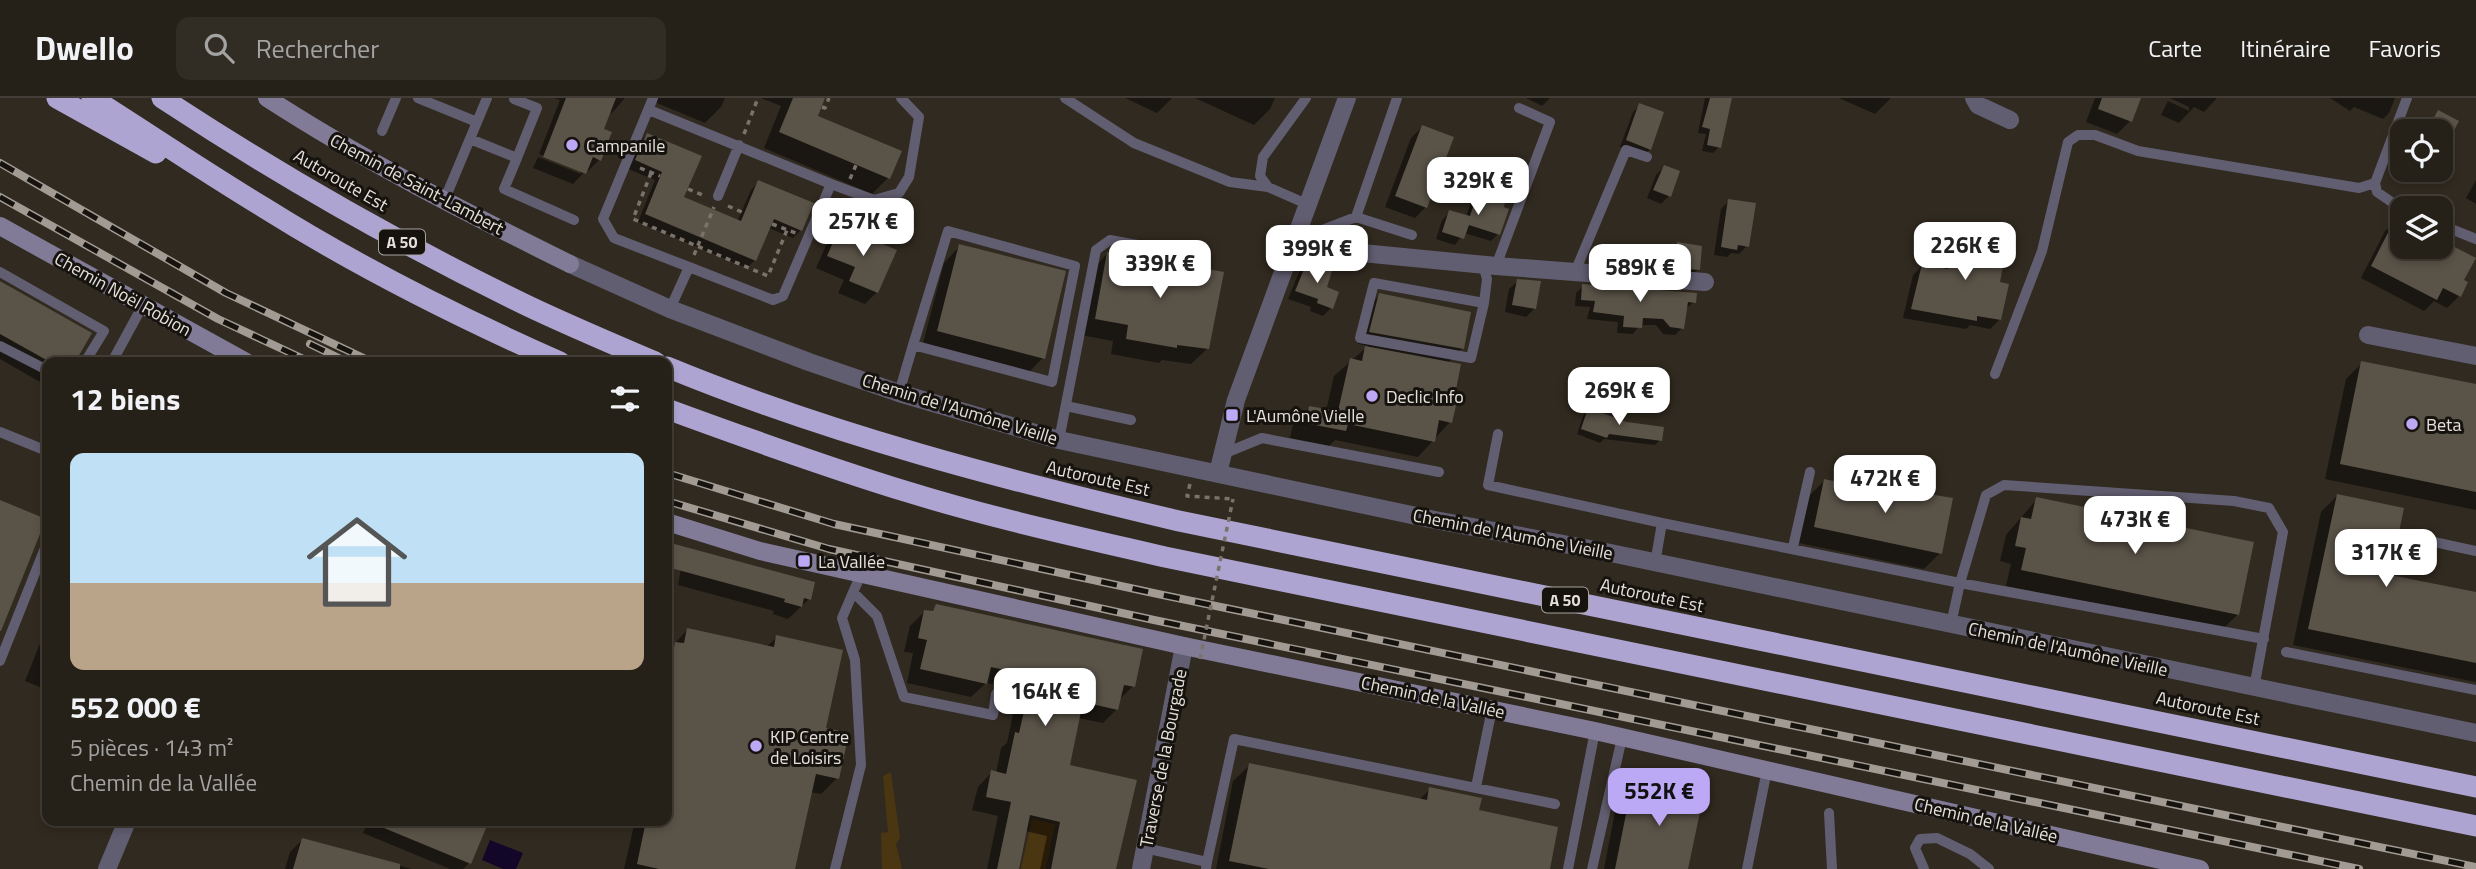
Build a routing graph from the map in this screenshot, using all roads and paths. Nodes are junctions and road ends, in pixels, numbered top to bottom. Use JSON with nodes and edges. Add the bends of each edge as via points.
{"nodes":[{"id":1,"x":57,"y":98,"type":"edge"},
{"id":2,"x":92,"y":98,"type":"edge"},
{"id":3,"x":162,"y":98,"type":"edge"},
{"id":4,"x":267,"y":98,"type":"edge"},
{"id":5,"x":396,"y":98,"type":"edge"},
{"id":6,"x":418,"y":98,"type":"edge"},
{"id":7,"x":487,"y":98,"type":"edge"},
{"id":8,"x":653,"y":98,"type":"edge"},
{"id":9,"x":758,"y":98,"type":"edge"},
{"id":10,"x":830,"y":98,"type":"edge"},
{"id":11,"x":901,"y":98,"type":"edge"},
{"id":12,"x":1065,"y":98,"type":"edge"},
{"id":13,"x":1306,"y":98,"type":"edge"},
{"id":14,"x":1348,"y":98,"type":"edge"},
{"id":15,"x":1397,"y":98,"type":"edge"},
{"id":16,"x":1974,"y":98,"type":"edge"},
{"id":17,"x":2407,"y":98,"type":"edge"},
{"id":18,"x":514,"y":99,"type":"edge"},
{"id":19,"x":822,"y":107,"type":"dead end"},
{"id":20,"x":1519,"y":108,"type":"dead end"},
{"id":21,"x":649,"y":110,"type":"junction"},
{"id":22,"x":2010,"y":120,"type":"dead end"},
{"id":23,"x":477,"y":122,"type":"junction"},
{"id":24,"x":382,"y":131,"type":"dead end"},
{"id":25,"x":470,"y":139,"type":"junction"},
{"id":26,"x":739,"y":145,"type":"junction"},
{"id":27,"x":1647,"y":157,"type":"dead end"},
{"id":28,"x":517,"y":158,"type":"junction"},
{"id":29,"x":626,"y":162,"type":"junction"},
{"id":30,"x":651,"y":173,"type":"junction"},
{"id":31,"x":660,"y":176,"type":"dead end"},
{"id":32,"x":2375,"y":183,"type":"junction"},
{"id":33,"x":831,"y":184,"type":"junction"},
{"id":34,"x":1268,"y":187,"type":"junction"},
{"id":35,"x":719,"y":196,"type":"joint"},
{"id":36,"x":444,"y":201,"type":"junction"},
{"id":37,"x":2390,"y":201,"type":"edge"},
{"id":38,"x":1309,"y":205,"type":"junction"},
{"id":39,"x":265,"y":208,"type":"junction"},
{"id":40,"x":1356,"y":217,"type":"junction"},
{"id":41,"x":574,"y":220,"type":"dead end"},
{"id":42,"x":772,"y":224,"type":"dead end"},
{"id":43,"x":0,"y":226,"type":"edge"},
{"id":44,"x":787,"y":230,"type":"junction"},
{"id":45,"x":2453,"y":230,"type":"edge"},
{"id":46,"x":1412,"y":235,"type":"dead end"},
{"id":47,"x":808,"y":238,"type":"junction"},
{"id":48,"x":2476,"y":239,"type":"edge"},
{"id":49,"x":1295,"y":240,"type":"junction"},
{"id":50,"x":697,"y":247,"type":"junction"},
{"id":51,"x":1158,"y":249,"type":"dead end"},
{"id":52,"x":570,"y":264,"type":"joint"},
{"id":53,"x":1490,"y":266,"type":"junction"},
{"id":54,"x":689,"y":267,"type":"junction"},
{"id":55,"x":0,"y":272,"type":"edge"},
{"id":56,"x":1575,"y":272,"type":"junction"},
{"id":57,"x":1705,"y":282,"type":"dead end"},
{"id":58,"x":1484,"y":303,"type":"junction"},
{"id":59,"x":143,"y":305,"type":"junction"},
{"id":60,"x":670,"y":309,"type":"junction"},
{"id":61,"x":2368,"y":335,"type":"dead end"},
{"id":62,"x":913,"y":345,"type":"junction"},
{"id":63,"x":0,"y":346,"type":"edge"},
{"id":64,"x":2476,"y":356,"type":"edge"},
{"id":65,"x":88,"y":357,"type":"edge"},
{"id":66,"x":115,"y":357,"type":"edge"},
{"id":67,"x":237,"y":357,"type":"edge"},
{"id":68,"x":549,"y":357,"type":"edge"},
{"id":69,"x":644,"y":357,"type":"edge"},
{"id":70,"x":42,"y":367,"type":"edge"},
{"id":71,"x":672,"y":369,"type":"edge"},
{"id":72,"x":1994,"y":374,"type":"dead end"},
{"id":73,"x":900,"y":393,"type":"junction"},
{"id":74,"x":1066,"y":406,"type":"junction"},
{"id":75,"x":672,"y":411,"type":"edge"},
{"id":76,"x":1131,"y":420,"type":"dead end"},
{"id":77,"x":0,"y":432,"type":"edge"},
{"id":78,"x":1498,"y":434,"type":"dead end"},
{"id":79,"x":1059,"y":440,"type":"junction"},
{"id":80,"x":42,"y":449,"type":"edge"},
{"id":81,"x":1222,"y":454,"type":"junction"},
{"id":82,"x":1439,"y":472,"type":"dead end"},
{"id":83,"x":1810,"y":472,"type":"dead end"},
{"id":84,"x":1218,"y":473,"type":"junction"},
{"id":85,"x":1187,"y":496,"type":"dead end"},
{"id":86,"x":1662,"y":523,"type":"junction"},
{"id":87,"x":672,"y":524,"type":"edge"},
{"id":88,"x":2425,"y":540,"type":"dead end"},
{"id":89,"x":1793,"y":547,"type":"junction"},
{"id":90,"x":2476,"y":551,"type":"edge"},
{"id":91,"x":42,"y":556,"type":"edge"},
{"id":92,"x":1655,"y":562,"type":"junction"},
{"id":93,"x":861,"y":574,"type":"junction"},
{"id":94,"x":1960,"y":583,"type":"junction"},
{"id":95,"x":853,"y":592,"type":"junction"},
{"id":96,"x":1951,"y":624,"type":"junction"},
{"id":97,"x":2264,"y":639,"type":"junction"},
{"id":98,"x":1184,"y":646,"type":"junction"},
{"id":99,"x":2286,"y":652,"type":"dead end"},
{"id":100,"x":1200,"y":659,"type":"dead end"},
{"id":101,"x":0,"y":661,"type":"edge"},
{"id":102,"x":2254,"y":688,"type":"junction"},
{"id":103,"x":2476,"y":690,"type":"edge"},
{"id":104,"x":1018,"y":698,"type":"dead end"},
{"id":105,"x":1492,"y":709,"type":"junction"},
{"id":106,"x":1595,"y":732,"type":"junction"},
{"id":107,"x":2476,"y":733,"type":"edge"},
{"id":108,"x":1622,"y":738,"type":"junction"},
{"id":109,"x":1767,"y":771,"type":"junction"},
{"id":110,"x":2476,"y":786,"type":"edge"},
{"id":111,"x":1476,"y":788,"type":"junction"},
{"id":112,"x":1555,"y":804,"type":"dead end"},
{"id":113,"x":1829,"y":813,"type":"dead end"},
{"id":114,"x":125,"y":826,"type":"edge"},
{"id":115,"x":2476,"y":827,"type":"edge"},
{"id":116,"x":1145,"y":848,"type":"junction"},
{"id":117,"x":1206,"y":865,"type":"edge"},
{"id":118,"x":107,"y":869,"type":"edge"},
{"id":119,"x":835,"y":869,"type":"edge"},
{"id":120,"x":1141,"y":869,"type":"edge"},
{"id":121,"x":1568,"y":869,"type":"edge"},
{"id":122,"x":1592,"y":869,"type":"edge"},
{"id":123,"x":1747,"y":869,"type":"edge"},
{"id":124,"x":1832,"y":869,"type":"edge"},
{"id":125,"x":1924,"y":869,"type":"edge"},
{"id":126,"x":1989,"y":869,"type":"edge"},
{"id":127,"x":2200,"y":869,"type":"edge"}],
"edges":[{"from":1,"to":39,"type":"highway"},
{"from":2,"to":39,"type":"highway","number":"A 50"},
{"from":3,"to":69,"type":"highway","name":"Autoroute Est","number":"A 50","via":[[401,241],[530,307]]},
{"from":4,"to":36,"type":"street","name":"Chemin de Saint-Lambert"},
{"from":5,"to":24,"type":"lane"},
{"from":6,"to":23,"type":"lane"},
{"from":7,"to":23,"type":"lane"},
{"from":8,"to":21,"type":"lane"},
{"from":9,"to":26,"type":"path"},
{"from":10,"to":19,"type":"path"},
{"from":11,"to":33,"type":"lane","via":[[919,117],[909,177],[900,193],[874,200]]},
{"from":12,"to":34,"type":"lane","via":[[1134,143],[1230,182]]},
{"from":13,"to":34,"type":"lane","via":[[1263,157],[1260,176]]},
{"from":14,"to":38,"type":"street"},
{"from":15,"to":40,"type":"lane"},
{"from":16,"to":22,"type":"street","via":[[1978,105]]},
{"from":17,"to":32,"type":"lane"},
{"from":18,"to":28,"type":"lane","via":[[537,108]]},
{"from":20,"to":53,"type":"lane","via":[[1550,122]]},
{"from":21,"to":26,"type":"lane"},
{"from":21,"to":29,"type":"lane"},
{"from":23,"to":25,"type":"lane"},
{"from":25,"to":28,"type":"lane"},
{"from":25,"to":36,"type":"lane"},
{"from":26,"to":33,"type":"lane"},
{"from":26,"to":35,"type":"lane"},
{"from":27,"to":56,"type":"lane","via":[[1626,150]]},
{"from":28,"to":41,"type":"lane","via":[[504,189]]},
{"from":29,"to":30,"type":"path"},
{"from":29,"to":54,"type":"lane","via":[[603,219],[614,238]]},
{"from":30,"to":31,"type":"path"},
{"from":30,"to":50,"type":"path","via":[[633,219]]},
{"from":32,"to":37,"type":"lane","via":[[2377,192]]},
{"from":32,"to":72,"type":"lane","via":[[2359,188],[2138,150],[2095,135],[2078,135],[2067,142],[2042,251]]},
{"from":33,"to":47,"type":"lane"},
{"from":34,"to":38,"type":"lane"},
{"from":35,"to":50,"type":"path"},
{"from":36,"to":52,"type":"street","name":"Chemin de Saint-Lambert"},
{"from":38,"to":49,"type":"street"},
{"from":39,"to":68,"type":"highway","number":"A 50","via":[[395,281]]},
{"from":40,"to":46,"type":"lane"},
{"from":40,"to":49,"type":"lane"},
{"from":42,"to":44,"type":"path"},
{"from":43,"to":59,"type":"street","name":"Chemin Noël Robion"},
{"from":44,"to":47,"type":"path"},
{"from":44,"to":50,"type":"path","via":[[768,276]]},
{"from":45,"to":48,"type":"lane"},
{"from":47,"to":54,"type":"lane","via":[[783,296],[773,300]]},
{"from":49,"to":53,"type":"street","via":[[1321,249]]},
{"from":49,"to":81,"type":"street","via":[[1236,400]]},
{"from":50,"to":54,"type":"path"},
{"from":51,"to":74,"type":"lane","via":[[1110,240],[1096,250]]},
{"from":52,"to":60,"type":"street","name":"Chemin de l'Aumône Vieille"},
{"from":53,"to":56,"type":"street"},
{"from":53,"to":58,"type":"lane"},
{"from":54,"to":60,"type":"lane"},
{"from":55,"to":65,"type":"lane","via":[[104,331]]},
{"from":56,"to":57,"type":"street"},
{"from":58,"to":58,"type":"lane","via":[[1374,283],[1360,338],[1471,358]]},
{"from":59,"to":66,"type":"lane"},
{"from":59,"to":67,"type":"street","name":"Chemin Noël Robion"},
{"from":60,"to":73,"type":"street","name":"Chemin de l'Aumône Vieille"},
{"from":61,"to":64,"type":"street"},
{"from":62,"to":62,"type":"lane","via":[[948,231],[1075,266],[1052,382]]},
{"from":62,"to":73,"type":"lane"},
{"from":63,"to":70,"type":"lane"},
{"from":71,"to":110,"type":"highway","name":"Autoroute Est","number":"A 50","via":[[909,451],[1179,521]]},
{"from":73,"to":79,"type":"street","name":"Chemin de l'Aumône Vieille"},
{"from":74,"to":76,"type":"lane"},
{"from":74,"to":79,"type":"lane"},
{"from":75,"to":115,"type":"highway","number":"A 50","via":[[910,493],[1165,557]]},
{"from":77,"to":80,"type":"lane"},
{"from":78,"to":86,"type":"lane","via":[[1488,485]]},
{"from":79,"to":84,"type":"street","name":"Chemin de l'Aumône Vieille"},
{"from":81,"to":82,"type":"lane","via":[[1262,438]]},
{"from":81,"to":84,"type":"street"},
{"from":83,"to":89,"type":"lane"},
{"from":84,"to":92,"type":"street","name":"Chemin de l'Aumône Vieille"},
{"from":85,"to":100,"type":"path","bridge":true,"via":[[1233,499]]},
{"from":86,"to":89,"type":"lane"},
{"from":86,"to":92,"type":"lane"},
{"from":87,"to":93,"type":"street","name":"Chemin de la Vallée","via":[[760,551]]},
{"from":88,"to":90,"type":"lane"},
{"from":89,"to":94,"type":"lane"},
{"from":91,"to":101,"type":"lane"},
{"from":92,"to":96,"type":"street","name":"Chemin de l'Aumône Vieille"},
{"from":93,"to":95,"type":"lane"},
{"from":93,"to":98,"type":"street","name":"Chemin de la Vallée"},
{"from":94,"to":96,"type":"lane"},
{"from":94,"to":97,"type":"lane"},
{"from":94,"to":97,"type":"lane","via":[[1986,495],[2004,485],[2234,501],[2269,508],[2283,532]]},
{"from":95,"to":104,"type":"lane","via":[[877,616],[904,697],[993,715],[996,694]]},
{"from":95,"to":119,"type":"lane","via":[[842,618],[855,660],[861,765]]},
{"from":96,"to":102,"type":"street","name":"Chemin de l'Aumône Vieille"},
{"from":97,"to":102,"type":"lane"},
{"from":98,"to":105,"type":"street","name":"Chemin de la Vallée"},
{"from":98,"to":116,"type":"street","name":"Traverse de la Bourgade"},
{"from":99,"to":103,"type":"lane"},
{"from":102,"to":107,"type":"street","name":"Chemin de l'Aumône Vieille"},
{"from":105,"to":106,"type":"street","name":"Chemin de la Vallée"},
{"from":105,"to":111,"type":"lane"},
{"from":106,"to":108,"type":"street","name":"Chemin de la Vallée"},
{"from":106,"to":121,"type":"lane"},
{"from":108,"to":109,"type":"street","name":"Chemin de la Vallée"},
{"from":108,"to":122,"type":"lane"},
{"from":109,"to":123,"type":"lane"},
{"from":109,"to":127,"type":"street","name":"Chemin de la Vallée"},
{"from":111,"to":112,"type":"lane"},
{"from":111,"to":117,"type":"lane","via":[[1234,739]]},
{"from":113,"to":124,"type":"lane"},
{"from":114,"to":118,"type":"street"},
{"from":116,"to":117,"type":"lane"},
{"from":116,"to":120,"type":"street","name":"Traverse de la Bourgade"},
{"from":125,"to":126,"type":"lane","via":[[1915,848],[1920,839],[1937,838]]}]}
